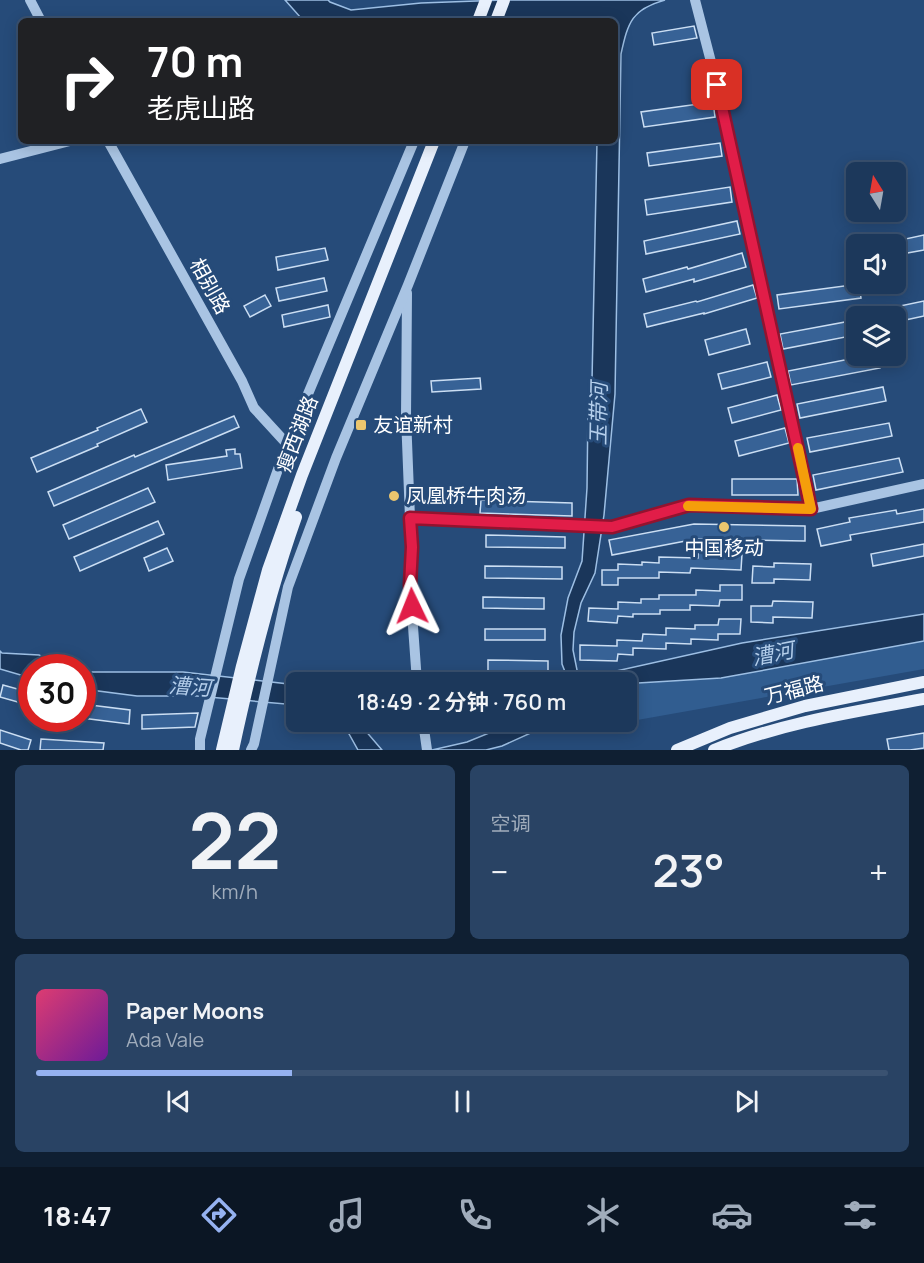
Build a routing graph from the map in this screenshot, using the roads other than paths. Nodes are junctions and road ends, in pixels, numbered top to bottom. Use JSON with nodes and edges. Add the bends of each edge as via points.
{"nodes":[{"id":1,"x":30,"y":0,"type":"edge"},
{"id":2,"x":486,"y":0,"type":"edge"},
{"id":3,"x":504,"y":0,"type":"edge"},
{"id":4,"x":695,"y":0,"type":"edge"},
{"id":5,"x":39,"y":18,"type":"edge"},
{"id":6,"x":479,"y":18,"type":"edge"},
{"id":7,"x":497,"y":18,"type":"edge"},
{"id":8,"x":58,"y":144,"type":"edge"},
{"id":9,"x":110,"y":144,"type":"edge"},
{"id":10,"x":413,"y":144,"type":"edge"},
{"id":11,"x":434,"y":144,"type":"edge"},
{"id":12,"x":441,"y":144,"type":"edge"},
{"id":13,"x":464,"y":144,"type":"edge"},
{"id":14,"x":0,"y":159,"type":"edge"},
{"id":15,"x":408,"y":285,"type":"junction"},
{"id":16,"x":287,"y":444,"type":"junction"},
{"id":17,"x":924,"y":484,"type":"edge"},
{"id":18,"x":811,"y":509,"type":"junction"},
{"id":19,"x":410,"y":518,"type":"junction"},
{"id":20,"x":246,"y":665,"type":"junction"},
{"id":21,"x":416,"y":672,"type":"edge"},
{"id":22,"x":924,"y":682,"type":"edge"},
{"id":23,"x":924,"y":699,"type":"edge"},
{"id":24,"x":236,"y":709,"type":"junction"},
{"id":25,"x":424,"y":732,"type":"edge"},
{"id":26,"x":426,"y":749,"type":"edge"},
{"id":27,"x":200,"y":750,"type":"edge"},
{"id":28,"x":222,"y":750,"type":"edge"},
{"id":29,"x":233,"y":750,"type":"edge"},
{"id":30,"x":251,"y":750,"type":"edge"},
{"id":31,"x":677,"y":750,"type":"edge"},
{"id":32,"x":714,"y":750,"type":"edge"}],
"edges":[{"from":1,"to":5,"type":"street"},
{"from":2,"to":6,"type":"main road"},
{"from":3,"to":7,"type":"main road"},
{"from":4,"to":18,"type":"street"},
{"from":8,"to":14,"type":"street"},
{"from":9,"to":16,"type":"street","name":"相别路","via":[[254,408]]},
{"from":10,"to":16,"type":"street"},
{"from":11,"to":20,"type":"main road","name":"瘦西湖路","via":[[302,475],[268,570]]},
{"from":12,"to":20,"type":"main road","name":"瘦西湖路","via":[[311,474]]},
{"from":13,"to":15,"type":"street"},
{"from":15,"to":19,"type":"street","via":[[406,416]]},
{"from":15,"to":30,"type":"street","via":[[336,458],[288,587]]},
{"from":16,"to":27,"type":"street","via":[[239,579]]},
{"from":17,"to":18,"type":"street"},
{"from":18,"to":19,"type":"street","via":[[689,505],[612,527]]},
{"from":19,"to":21,"type":"street"},
{"from":20,"to":24,"type":"main road","name":"瘦西湖路"},
{"from":22,"to":31,"type":"main road","name":"万福路","via":[[805,706],[730,728]]},
{"from":23,"to":32,"type":"main road","name":"万福路","via":[[790,725]]},
{"from":24,"to":28,"type":"main road","name":"瘦西湖路"},
{"from":24,"to":29,"type":"main road","name":"瘦西湖路"},
{"from":25,"to":26,"type":"street"}]}
